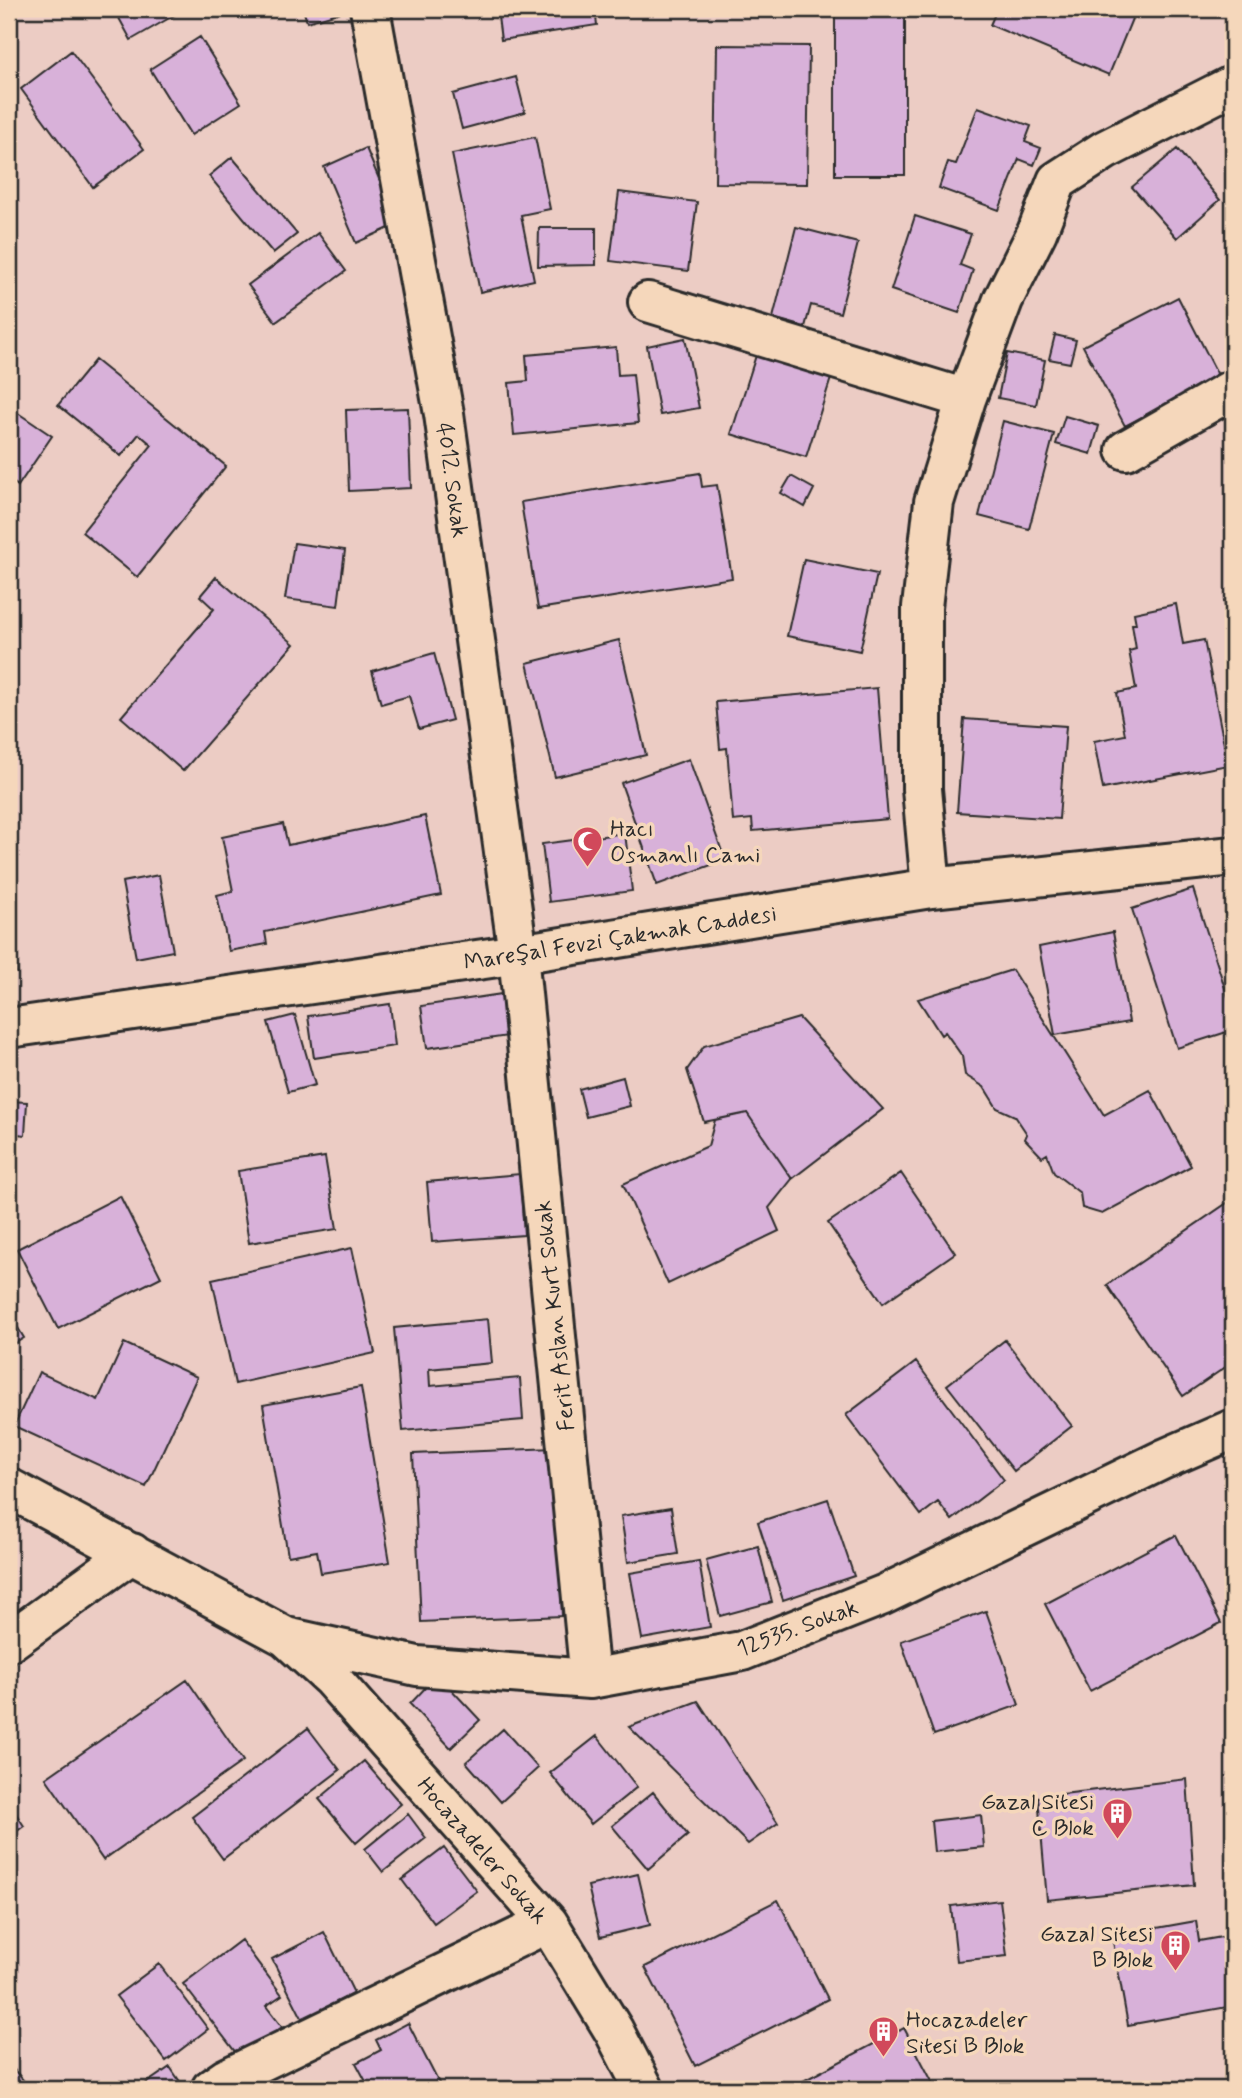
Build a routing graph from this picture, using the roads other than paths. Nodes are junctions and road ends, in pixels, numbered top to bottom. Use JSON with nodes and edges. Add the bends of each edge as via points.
{"nodes":[{"id":1,"x":370,"y":9,"type":"edge"},
{"id":2,"x":1233,"y":85,"type":"edge"},
{"id":3,"x":648,"y":302,"type":"dead end"},
{"id":4,"x":1233,"y":389,"type":"edge"},
{"id":5,"x":966,"y":399,"type":"junction"},
{"id":6,"x":1126,"y":450,"type":"dead end"},
{"id":7,"x":1233,"y":856,"type":"edge"},
{"id":8,"x":931,"y":888,"type":"junction"},
{"id":9,"x":518,"y":954,"type":"junction"},
{"id":10,"x":9,"y":1028,"type":"edge"},
{"id":11,"x":1233,"y":1430,"type":"edge"},
{"id":12,"x":9,"y":1488,"type":"edge"},
{"id":13,"x":132,"y":1553,"type":"junction"},
{"id":14,"x":286,"y":1637,"type":"junction"},
{"id":15,"x":9,"y":1642,"type":"edge"},
{"id":16,"x":590,"y":1679,"type":"junction"},
{"id":17,"x":548,"y":1923,"type":"junction"},
{"id":18,"x":642,"y":2088,"type":"edge"},
{"id":19,"x":212,"y":2089,"type":"edge"}],
"edges":[{"from":1,"to":9,"type":"street","name":"4012. Sokak","via":[[443,414]]},
{"from":2,"to":5,"type":"street","via":[[1104,150],[1057,181],[1003,300]]},
{"from":3,"to":5,"type":"street"},
{"from":4,"to":6,"type":"street"},
{"from":5,"to":8,"type":"street","via":[[934,502],[922,607],[922,789]]},
{"from":7,"to":8,"type":"street","name":"Mareşal Fevzi Çakmak Caddesi"},
{"from":8,"to":9,"type":"street","name":"Mareşal Fevzi Çakmak Caddesi"},
{"from":9,"to":10,"type":"street","name":"Mareşal Fevzi Çakmak Caddesi"},
{"from":9,"to":16,"type":"street","name":"Ferit Aslan Kurt Sokak"},
{"from":11,"to":16,"type":"street","name":"12535. Sokak","via":[[883,1595],[742,1651]]},
{"from":12,"to":13,"type":"street"},
{"from":13,"to":14,"type":"street"},
{"from":13,"to":15,"type":"street"},
{"from":14,"to":16,"type":"street","name":"12535. Sokak","via":[[417,1666]]},
{"from":14,"to":17,"type":"street","name":"Hocazadeler Sokak","via":[[331,1678]]},
{"from":17,"to":18,"type":"street","name":"Hocazadeler Sokak","via":[[614,2031]]},
{"from":17,"to":19,"type":"street"}]}
